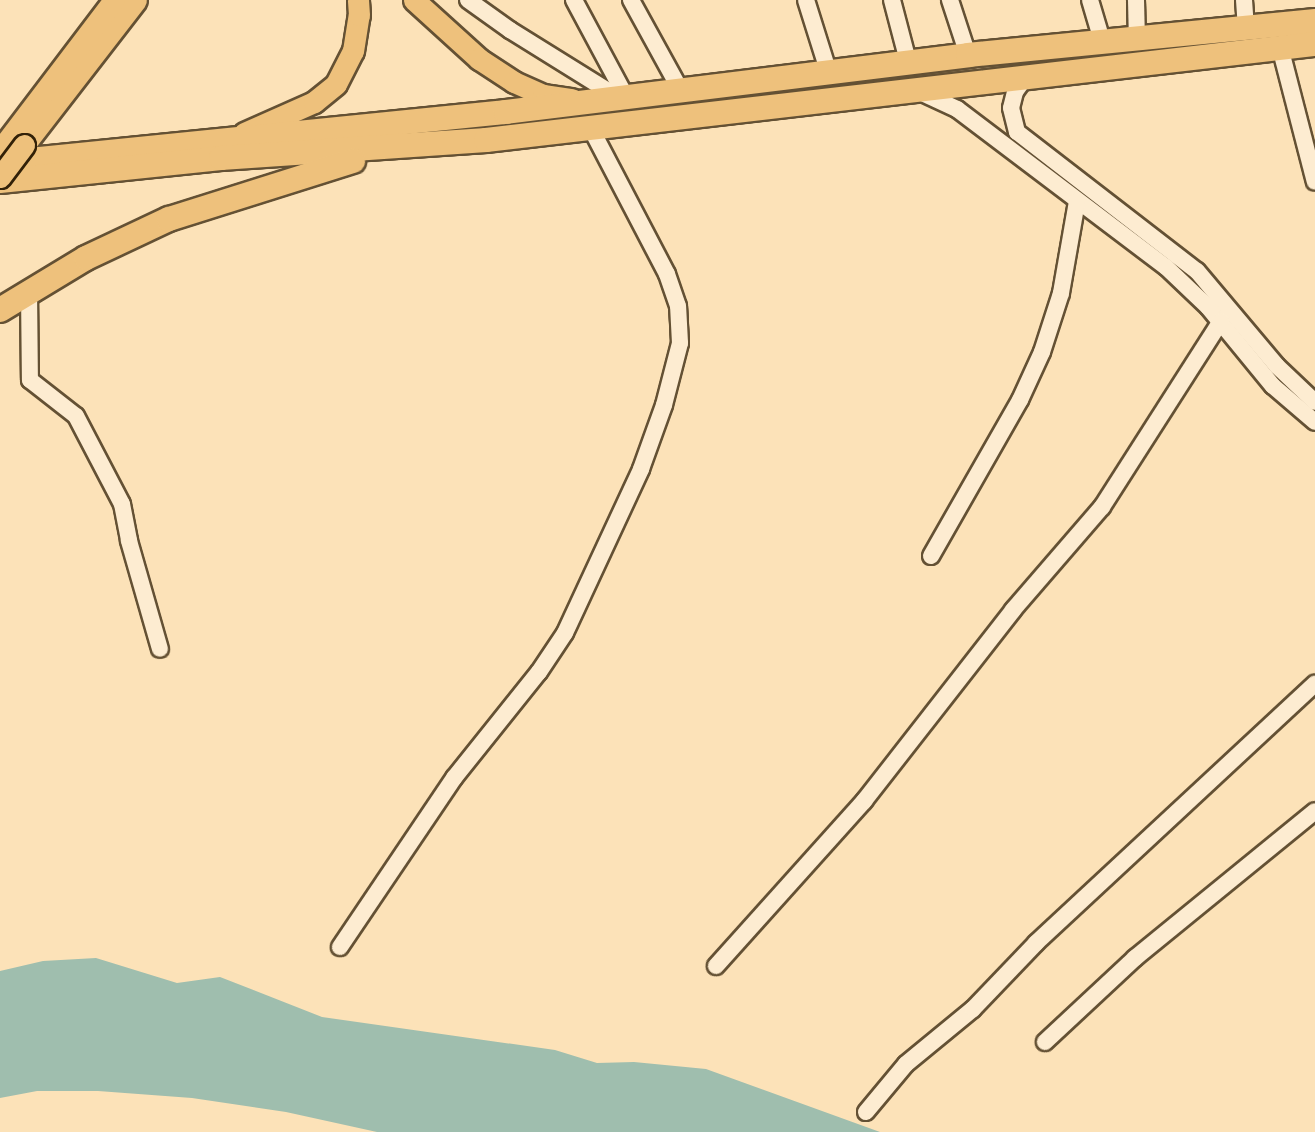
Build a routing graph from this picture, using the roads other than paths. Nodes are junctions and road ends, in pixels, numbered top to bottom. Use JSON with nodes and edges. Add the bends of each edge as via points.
{"nodes":[{"id":1,"x":114,"y":0,"type":"edge"},
{"id":2,"x":136,"y":0,"type":"edge"},
{"id":3,"x":358,"y":0,"type":"edge"},
{"id":4,"x":414,"y":0,"type":"edge"},
{"id":5,"x":468,"y":0,"type":"edge"},
{"id":6,"x":574,"y":0,"type":"edge"},
{"id":7,"x":631,"y":0,"type":"edge"},
{"id":8,"x":806,"y":0,"type":"edge"},
{"id":9,"x":892,"y":0,"type":"edge"},
{"id":10,"x":950,"y":0,"type":"edge"},
{"id":11,"x":1090,"y":0,"type":"edge"},
{"id":12,"x":1136,"y":0,"type":"edge"},
{"id":13,"x":1244,"y":0,"type":"edge"},
{"id":14,"x":1315,"y":21,"type":"edge"},
{"id":15,"x":1246,"y":29,"type":"junction"},
{"id":16,"x":1137,"y":40,"type":"junction"},
{"id":17,"x":1103,"y":44,"type":"junction"},
{"id":18,"x":1315,"y":44,"type":"edge"},
{"id":19,"x":1280,"y":47,"type":"junction"},
{"id":20,"x":968,"y":54,"type":"junction"},
{"id":21,"x":908,"y":61,"type":"junction"},
{"id":22,"x":853,"y":68,"type":"junction"},
{"id":23,"x":828,"y":70,"type":"junction"},
{"id":24,"x":1025,"y":78,"type":"junction"},
{"id":25,"x":680,"y":89,"type":"junction"},
{"id":26,"x":919,"y":92,"type":"junction"},
{"id":27,"x":614,"y":96,"type":"junction"},
{"id":28,"x":857,"y":99,"type":"junction"},
{"id":29,"x":590,"y":128,"type":"junction"},
{"id":30,"x":226,"y":139,"type":"junction"},
{"id":31,"x":393,"y":149,"type":"junction"},
{"id":32,"x":7,"y":150,"type":"edge"},
{"id":33,"x":0,"y":179,"type":"edge"},
{"id":34,"x":1064,"y":182,"type":"junction"},
{"id":35,"x":1315,"y":182,"type":"edge"},
{"id":36,"x":1077,"y":201,"type":"junction"},
{"id":37,"x":29,"y":291,"type":"junction"},
{"id":38,"x":0,"y":310,"type":"edge"},
{"id":39,"x":1221,"y":321,"type":"junction"},
{"id":40,"x":1315,"y":402,"type":"edge"},
{"id":41,"x":1315,"y":422,"type":"edge"},
{"id":42,"x":931,"y":556,"type":"dead end"},
{"id":43,"x":160,"y":649,"type":"dead end"},
{"id":44,"x":1315,"y":684,"type":"edge"},
{"id":45,"x":1315,"y":811,"type":"edge"},
{"id":46,"x":340,"y":947,"type":"dead end"},
{"id":47,"x":716,"y":966,"type":"dead end"},
{"id":48,"x":1045,"y":1042,"type":"dead end"},
{"id":49,"x":866,"y":1112,"type":"dead end"}],
"edges":[{"from":1,"to":32,"type":"main road"},
{"from":2,"to":32,"type":"main road"},
{"from":3,"to":30,"type":"main road","via":[[353,51],[336,84],[314,102],[282,119]]},
{"from":4,"to":27,"type":"main road","via":[[479,59],[513,82],[543,94]]},
{"from":5,"to":27,"type":"street"},
{"from":6,"to":27,"type":"street"},
{"from":7,"to":25,"type":"street"},
{"from":8,"to":23,"type":"street"},
{"from":9,"to":21,"type":"street"},
{"from":10,"to":20,"type":"street"},
{"from":11,"to":17,"type":"street"},
{"from":12,"to":16,"type":"street"},
{"from":13,"to":15,"type":"street"},
{"from":14,"to":15,"type":"highway"},
{"from":15,"to":16,"type":"highway"},
{"from":16,"to":17,"type":"highway"},
{"from":17,"to":20,"type":"highway"},
{"from":18,"to":19,"type":"highway"},
{"from":19,"to":24,"type":"highway"},
{"from":19,"to":35,"type":"street"},
{"from":20,"to":21,"type":"highway"},
{"from":21,"to":22,"type":"highway"},
{"from":22,"to":23,"type":"highway"},
{"from":22,"to":28,"type":"highway"},
{"from":23,"to":25,"type":"highway"},
{"from":24,"to":26,"type":"highway"},
{"from":24,"to":34,"type":"street","via":[[1012,99],[1013,125]]},
{"from":25,"to":27,"type":"highway"},
{"from":26,"to":28,"type":"highway"},
{"from":26,"to":34,"type":"street","via":[[957,109]]},
{"from":27,"to":30,"type":"highway"},
{"from":28,"to":29,"type":"highway"},
{"from":29,"to":31,"type":"highway"},
{"from":29,"to":46,"type":"street","via":[[667,274],[678,306],[680,343],[664,405],[641,469],[565,633],[539,672],[454,778]]},
{"from":30,"to":32,"type":"highway"},
{"from":31,"to":33,"type":"highway","via":[[221,158]]},
{"from":31,"to":37,"type":"highway","via":[[180,215],[86,258]]},
{"from":32,"to":33,"type":"main road","bridge":true},
{"from":34,"to":36,"type":"street"},
{"from":34,"to":40,"type":"street","via":[[1197,271],[1277,366]]},
{"from":36,"to":39,"type":"street","via":[[1166,267]]},
{"from":36,"to":42,"type":"street","via":[[1063,283],[1042,352],[1020,400]]},
{"from":37,"to":38,"type":"highway"},
{"from":37,"to":43,"type":"street","via":[[30,380],[76,416],[122,504]]},
{"from":39,"to":41,"type":"street","via":[[1273,386]]},
{"from":39,"to":47,"type":"street","via":[[1102,507],[1021,601],[864,801]]},
{"from":44,"to":49,"type":"street","via":[[1036,943],[974,1009],[906,1064]]},
{"from":45,"to":48,"type":"street","via":[[1135,958]]}]}
